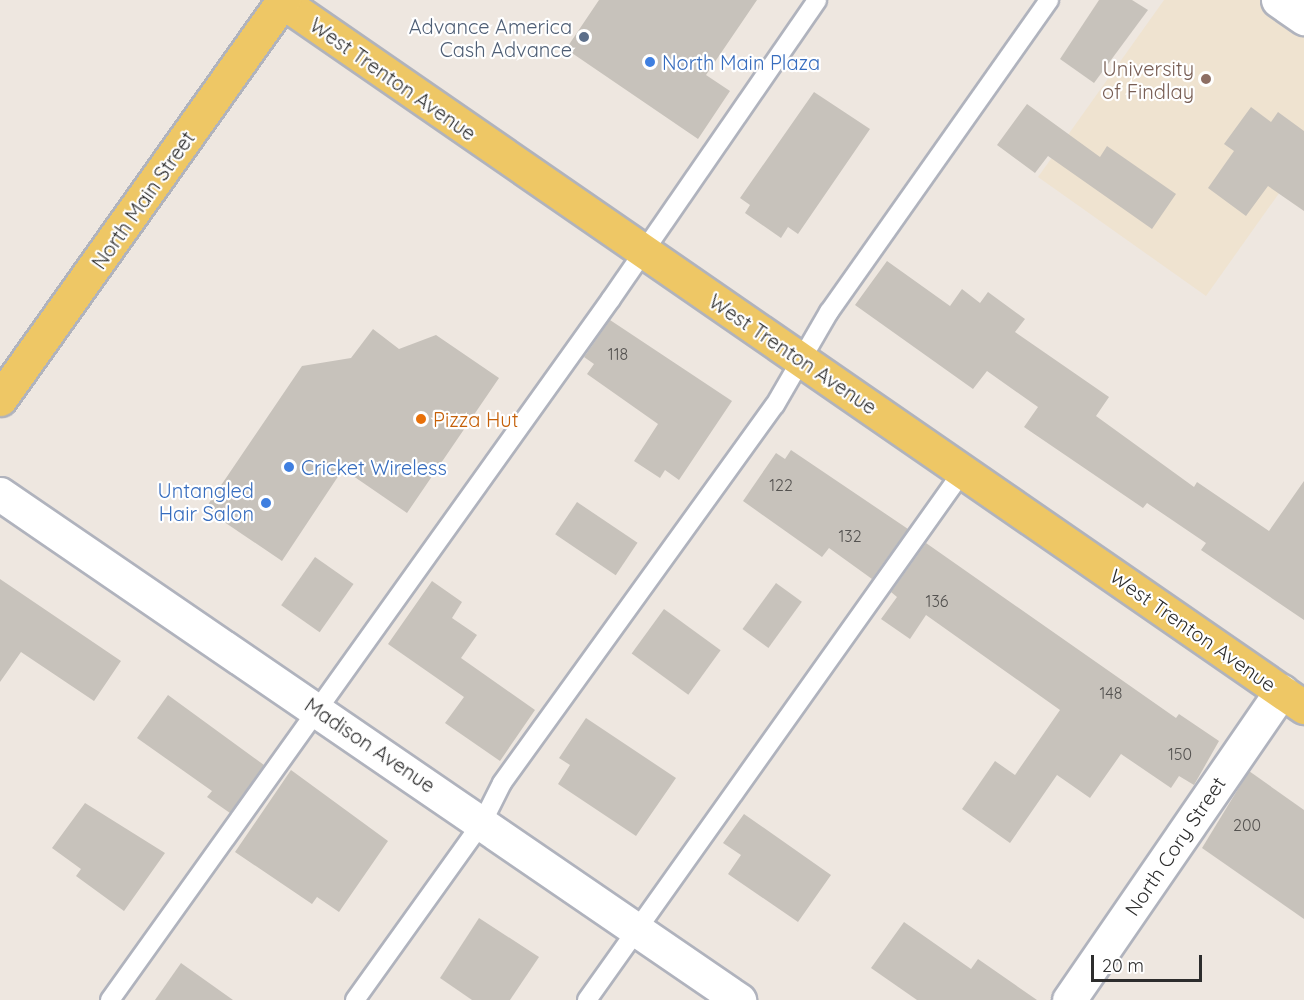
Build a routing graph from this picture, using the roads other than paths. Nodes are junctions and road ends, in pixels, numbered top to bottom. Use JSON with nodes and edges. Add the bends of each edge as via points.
{"nodes":[{"id":1,"x":817,"y":0,"type":"edge"},
{"id":2,"x":1049,"y":0,"type":"edge"},
{"id":3,"x":1278,"y":0,"type":"edge"},
{"id":4,"x":282,"y":1,"type":"edge"},
{"id":5,"x":1304,"y":18,"type":"edge"},
{"id":6,"x":644,"y":252,"type":"junction"},
{"id":7,"x":801,"y":360,"type":"junction"},
{"id":8,"x":0,"y":399,"type":"edge"},
{"id":9,"x":963,"y":471,"type":"junction"},
{"id":10,"x":0,"y":494,"type":"edge"},
{"id":11,"x":1292,"y":699,"type":"edge"},
{"id":12,"x":319,"y":711,"type":"junction"},
{"id":13,"x":483,"y":821,"type":"junction"},
{"id":14,"x":637,"y":929,"type":"junction"},
{"id":15,"x":110,"y":1000,"type":"edge"},
{"id":16,"x":355,"y":1000,"type":"edge"},
{"id":17,"x":587,"y":1000,"type":"edge"},
{"id":18,"x":739,"y":1000,"type":"edge"},
{"id":19,"x":1069,"y":1000,"type":"edge"}],
"edges":[{"from":1,"to":6,"type":"lane","via":[[683,187]]},
{"from":2,"to":7,"type":"lane","via":[[829,312]]},
{"from":3,"to":5,"type":"street"},
{"from":4,"to":6,"type":"main road","name":"West Trenton Avenue"},
{"from":4,"to":8,"type":"main road","name":"North Main Street"},
{"from":6,"to":7,"type":"main road","name":"West Trenton Avenue"},
{"from":6,"to":12,"type":"lane"},
{"from":7,"to":9,"type":"main road","name":"West Trenton Avenue"},
{"from":7,"to":13,"type":"lane","via":[[775,405],[502,783]]},
{"from":9,"to":11,"type":"main road","name":"West Trenton Avenue"},
{"from":9,"to":14,"type":"lane"},
{"from":10,"to":12,"type":"street","name":"Madison Avenue"},
{"from":11,"to":19,"type":"street","name":"North Cory Street"},
{"from":12,"to":13,"type":"street","name":"Madison Avenue"},
{"from":12,"to":15,"type":"lane"},
{"from":13,"to":14,"type":"street","name":"Madison Avenue"},
{"from":13,"to":16,"type":"lane"},
{"from":14,"to":17,"type":"lane"},
{"from":14,"to":18,"type":"street","name":"Madison Avenue"}]}
